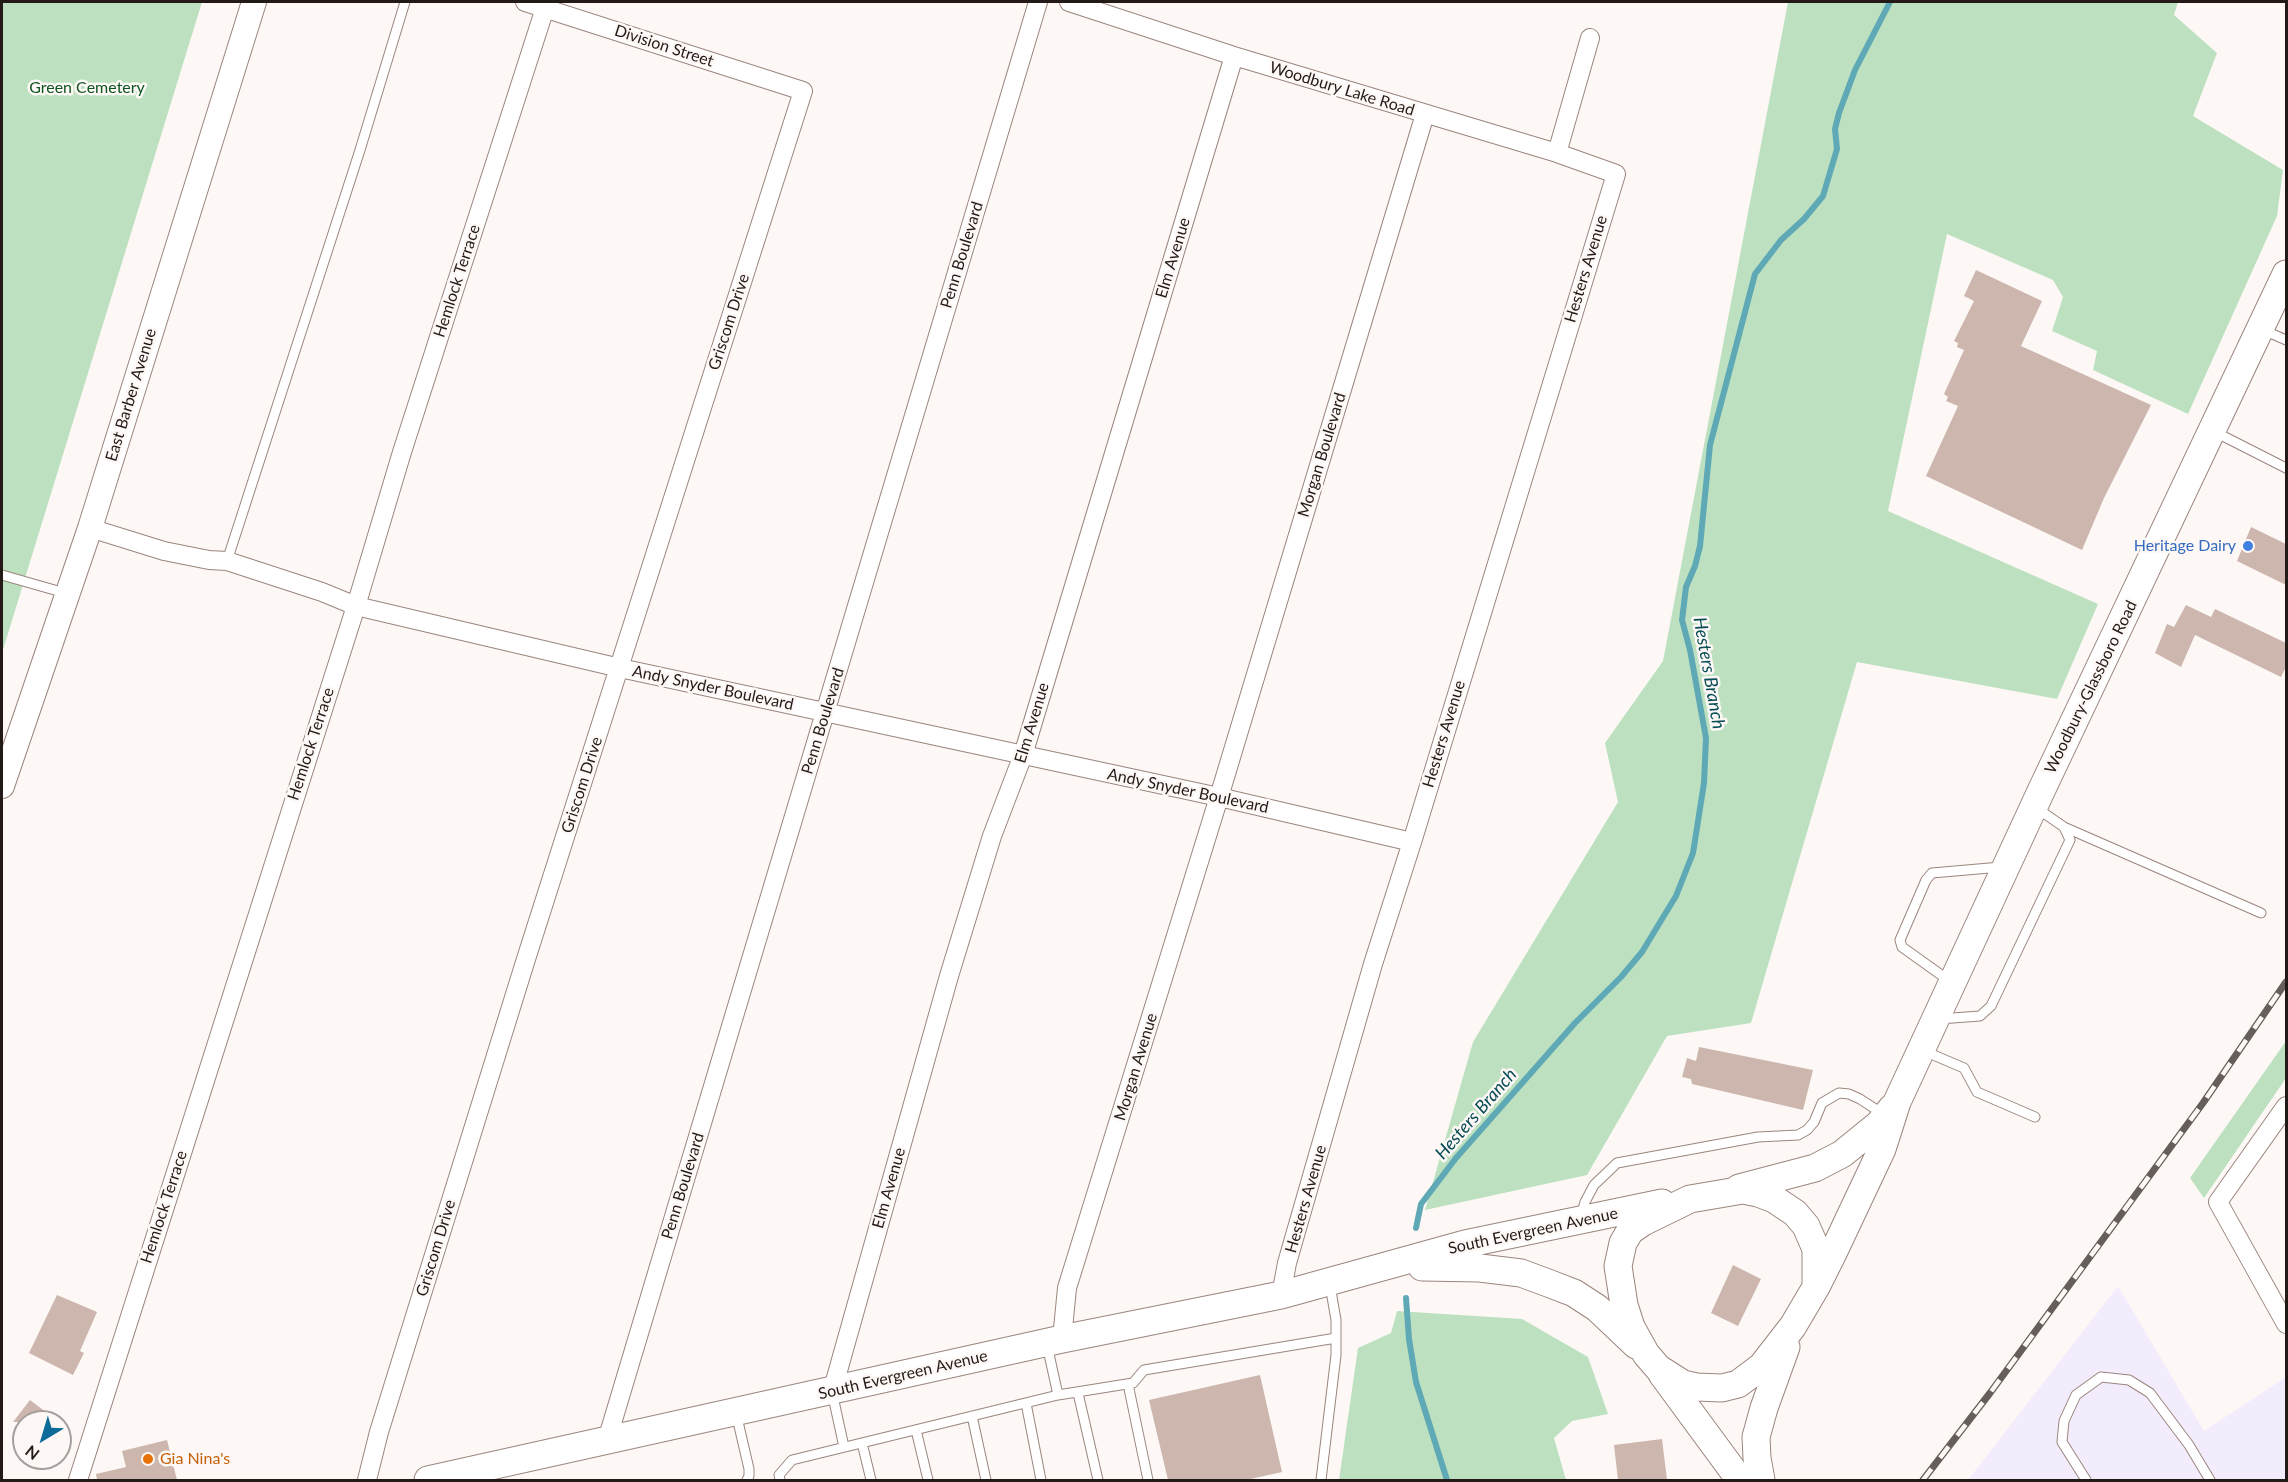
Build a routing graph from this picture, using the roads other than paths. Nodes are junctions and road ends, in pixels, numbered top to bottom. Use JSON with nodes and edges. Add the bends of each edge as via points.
{"nodes":[{"id":1,"x":254,"y":2,"type":"edge"},
{"id":2,"x":405,"y":2,"type":"edge"},
{"id":3,"x":525,"y":2,"type":"edge"},
{"id":4,"x":1038,"y":2,"type":"edge"},
{"id":5,"x":1069,"y":2,"type":"edge"},
{"id":6,"x":545,"y":8,"type":"junction"},
{"id":7,"x":1590,"y":38,"type":"dead end"},
{"id":8,"x":1234,"y":56,"type":"junction"},
{"id":9,"x":803,"y":91,"type":"joint"},
{"id":10,"x":1425,"y":114,"type":"junction"},
{"id":11,"x":1557,"y":153,"type":"junction"},
{"id":12,"x":1616,"y":174,"type":"joint"},
{"id":13,"x":2286,"y":274,"type":"edge"},
{"id":14,"x":2261,"y":328,"type":"junction"},
{"id":15,"x":2286,"y":340,"type":"edge"},
{"id":16,"x":2213,"y":431,"type":"junction"},
{"id":17,"x":2286,"y":468,"type":"edge"},
{"id":18,"x":90,"y":528,"type":"junction"},
{"id":19,"x":227,"y":561,"type":"junction"},
{"id":20,"x":2,"y":575,"type":"edge"},
{"id":21,"x":68,"y":594,"type":"junction"},
{"id":22,"x":356,"y":606,"type":"junction"},
{"id":23,"x":620,"y":668,"type":"junction"},
{"id":24,"x":826,"y":713,"type":"junction"},
{"id":25,"x":1023,"y":755,"type":"junction"},
{"id":26,"x":2,"y":786,"type":"edge"},
{"id":27,"x":1219,"y":797,"type":"junction"},
{"id":28,"x":2034,"y":806,"type":"junction"},
{"id":29,"x":2064,"y":827,"type":"junction"},
{"id":30,"x":1412,"y":842,"type":"junction"},
{"id":31,"x":2006,"y":867,"type":"junction"},
{"id":32,"x":2260,"y":913,"type":"dead end"},
{"id":33,"x":1953,"y":983,"type":"junction"},
{"id":34,"x":1937,"y":1019,"type":"junction"},
{"id":35,"x":1922,"y":1050,"type":"junction"},
{"id":36,"x":2286,"y":1106,"type":"edge"},
{"id":37,"x":1891,"y":1109,"type":"junction"},
{"id":38,"x":2035,"y":1117,"type":"dead end"},
{"id":39,"x":1721,"y":1192,"type":"junction"},
{"id":40,"x":1690,"y":1199,"type":"junction"},
{"id":41,"x":1581,"y":1220,"type":"junction"},
{"id":42,"x":1378,"y":1269,"type":"junction"},
{"id":43,"x":1329,"y":1282,"type":"junction"},
{"id":44,"x":1816,"y":1287,"type":"junction"},
{"id":45,"x":1281,"y":1295,"type":"junction"},
{"id":46,"x":2286,"y":1324,"type":"edge"},
{"id":47,"x":1793,"y":1326,"type":"junction"},
{"id":48,"x":1336,"y":1338,"type":"junction"},
{"id":49,"x":1054,"y":1341,"type":"junction"},
{"id":50,"x":1652,"y":1361,"type":"junction"},
{"id":51,"x":1128,"y":1384,"type":"junction"},
{"id":52,"x":832,"y":1392,"type":"junction"},
{"id":53,"x":1078,"y":1393,"type":"junction"},
{"id":54,"x":1058,"y":1395,"type":"junction"},
{"id":55,"x":1026,"y":1403,"type":"junction"},
{"id":56,"x":736,"y":1412,"type":"junction"},
{"id":57,"x":972,"y":1416,"type":"junction"},
{"id":58,"x":916,"y":1430,"type":"junction"},
{"id":59,"x":607,"y":1440,"type":"junction"},
{"id":60,"x":862,"y":1443,"type":"junction"},
{"id":61,"x":844,"y":1448,"type":"junction"},
{"id":62,"x":476,"y":1475,"type":"edge"},
{"id":63,"x":1729,"y":1475,"type":"edge"},
{"id":64,"x":78,"y":1480,"type":"edge"},
{"id":65,"x":367,"y":1480,"type":"edge"},
{"id":66,"x":428,"y":1480,"type":"edge"},
{"id":67,"x":747,"y":1480,"type":"edge"},
{"id":68,"x":780,"y":1480,"type":"edge"},
{"id":69,"x":871,"y":1480,"type":"edge"},
{"id":70,"x":928,"y":1480,"type":"edge"},
{"id":71,"x":986,"y":1480,"type":"edge"},
{"id":72,"x":1041,"y":1480,"type":"edge"},
{"id":73,"x":1098,"y":1480,"type":"edge"},
{"id":74,"x":1148,"y":1480,"type":"edge"},
{"id":75,"x":1320,"y":1480,"type":"edge"},
{"id":76,"x":1761,"y":1480,"type":"edge"},
{"id":77,"x":2086,"y":1480,"type":"edge"},
{"id":78,"x":2210,"y":1480,"type":"edge"}],
"edges":[{"from":1,"to":18,"type":"street","name":"East Barber Avenue"},
{"from":2,"to":19,"type":"lane"},
{"from":3,"to":6,"type":"street","name":"Division Street"},
{"from":4,"to":24,"type":"street","name":"Penn Boulevard"},
{"from":5,"to":8,"type":"street","name":"Woodbury Lake Road"},
{"from":6,"to":9,"type":"street","name":"Division Street"},
{"from":6,"to":22,"type":"street","name":"Hemlock Terrace"},
{"from":7,"to":11,"type":"street"},
{"from":8,"to":10,"type":"street","name":"Woodbury Lake Road"},
{"from":8,"to":25,"type":"street","name":"Elm Avenue"},
{"from":9,"to":23,"type":"street","name":"Griscom Drive"},
{"from":10,"to":11,"type":"street","name":"Woodbury Lake Road"},
{"from":10,"to":27,"type":"street","name":"Morgan Boulevard"},
{"from":11,"to":12,"type":"street","name":"Woodbury Lake Road"},
{"from":12,"to":30,"type":"street","name":"Hesters Avenue"},
{"from":13,"to":14,"type":"main road","name":"Woodbury-Glassboro Road"},
{"from":14,"to":15,"type":"lane"},
{"from":14,"to":16,"type":"main road","name":"Woodbury-Glassboro Road"},
{"from":16,"to":17,"type":"lane"},
{"from":16,"to":28,"type":"main road","name":"Woodbury-Glassboro Road"},
{"from":18,"to":19,"type":"street","name":"Andy Snyder Boulevard","via":[[164,551]]},
{"from":18,"to":21,"type":"street","name":"East Barber Avenue"},
{"from":19,"to":22,"type":"street","name":"Andy Snyder Boulevard"},
{"from":20,"to":21,"type":"lane"},
{"from":21,"to":26,"type":"street","name":"East Barber Avenue"},
{"from":22,"to":23,"type":"street","name":"Andy Snyder Boulevard"},
{"from":22,"to":64,"type":"street","name":"Hemlock Terrace"},
{"from":23,"to":24,"type":"street","name":"Andy Snyder Boulevard"},
{"from":23,"to":65,"type":"street","name":"Griscom Drive","via":[[449,1206]]},
{"from":24,"to":25,"type":"street","name":"Andy Snyder Boulevard"},
{"from":24,"to":59,"type":"street","name":"Penn Boulevard"},
{"from":25,"to":27,"type":"street","name":"Andy Snyder Boulevard"},
{"from":25,"to":52,"type":"street","name":"Elm Avenue","via":[[992,836],[949,976]]},
{"from":27,"to":30,"type":"street","name":"Andy Snyder Boulevard"},
{"from":27,"to":49,"type":"street","name":"Morgan Avenue"},
{"from":28,"to":29,"type":"lane"},
{"from":28,"to":31,"type":"main road","name":"Woodbury-Glassboro Road"},
{"from":29,"to":32,"type":"lane"},
{"from":29,"to":34,"type":"lane","via":[[2070,840],[1991,1006],[1980,1016]]},
{"from":30,"to":45,"type":"street","name":"Hesters Avenue","via":[[1373,964]]},
{"from":31,"to":33,"type":"main road","name":"Woodbury-Glassboro Road"},
{"from":31,"to":33,"type":"lane","via":[[1932,873],[1926,880],[1900,940],[1902,946]]},
{"from":33,"to":34,"type":"main road","name":"Woodbury-Glassboro Road"},
{"from":34,"to":35,"type":"main road","name":"Woodbury-Glassboro Road"},
{"from":35,"to":37,"type":"main road","name":"Woodbury-Glassboro Road"},
{"from":35,"to":38,"type":"lane","via":[[1964,1068],[1977,1092]]},
{"from":36,"to":46,"type":"street","via":[[2218,1202]]},
{"from":37,"to":39,"type":"main road","name":"Woodbury-Glassboro Road","via":[[1861,1140],[1815,1168]]},
{"from":37,"to":41,"type":"lane","via":[[1839,1093],[1822,1103],[1814,1122],[1798,1135],[1758,1137],[1617,1163],[1594,1185]]},
{"from":37,"to":44,"type":"main road","name":"Woodbury-Glassboro Road","via":[[1882,1149]]},
{"from":39,"to":40,"type":"main road"},
{"from":39,"to":44,"type":"main road","via":[[1758,1193],[1795,1213],[1816,1249]]},
{"from":40,"to":41,"type":"main road","name":"South Evergreen Avenue"},
{"from":40,"to":50,"type":"main road","via":[[1630,1231],[1620,1254],[1624,1305],[1631,1327]]},
{"from":41,"to":42,"type":"main road","name":"South Evergreen Avenue","via":[[1465,1244]]},
{"from":42,"to":43,"type":"main road","name":"South Evergreen Avenue"},
{"from":42,"to":50,"type":"main road","name":"South Evergreen Avenue","via":[[1450,1266],[1521,1273],[1574,1293],[1589,1303]]},
{"from":43,"to":45,"type":"main road","name":"South Evergreen Avenue"},
{"from":43,"to":48,"type":"lane"},
{"from":44,"to":47,"type":"main road"},
{"from":45,"to":49,"type":"main road","name":"South Evergreen Avenue"},
{"from":47,"to":50,"type":"main road","via":[[1762,1366],[1738,1384],[1722,1388],[1683,1384]]},
{"from":47,"to":76,"type":"main road","via":[[1756,1437]]},
{"from":48,"to":51,"type":"lane","via":[[1144,1370]]},
{"from":48,"to":75,"type":"lane"},
{"from":49,"to":52,"type":"main road","name":"South Evergreen Avenue"},
{"from":49,"to":54,"type":"lane"},
{"from":50,"to":63,"type":"main road","name":"South Evergreen Avenue"},
{"from":51,"to":53,"type":"lane"},
{"from":51,"to":74,"type":"lane"},
{"from":52,"to":56,"type":"main road","name":"South Evergreen Avenue"},
{"from":52,"to":61,"type":"lane"},
{"from":53,"to":54,"type":"lane"},
{"from":53,"to":73,"type":"lane"},
{"from":54,"to":55,"type":"lane"},
{"from":55,"to":57,"type":"lane"},
{"from":55,"to":72,"type":"lane"},
{"from":56,"to":59,"type":"main road","name":"South Evergreen Avenue"},
{"from":56,"to":67,"type":"lane","via":[[749,1469]]},
{"from":57,"to":58,"type":"lane"},
{"from":57,"to":71,"type":"lane"},
{"from":58,"to":60,"type":"lane"},
{"from":58,"to":70,"type":"lane"},
{"from":59,"to":62,"type":"main road","name":"South Evergreen Avenue"},
{"from":60,"to":61,"type":"lane"},
{"from":60,"to":69,"type":"lane"},
{"from":61,"to":68,"type":"lane","via":[[792,1460],[779,1475]]},
{"from":62,"to":66,"type":"main road","name":"South Evergreen Avenue"},
{"from":77,"to":78,"type":"lane","via":[[2062,1442],[2064,1421],[2076,1395],[2101,1377],[2129,1380],[2151,1393]]}]}
